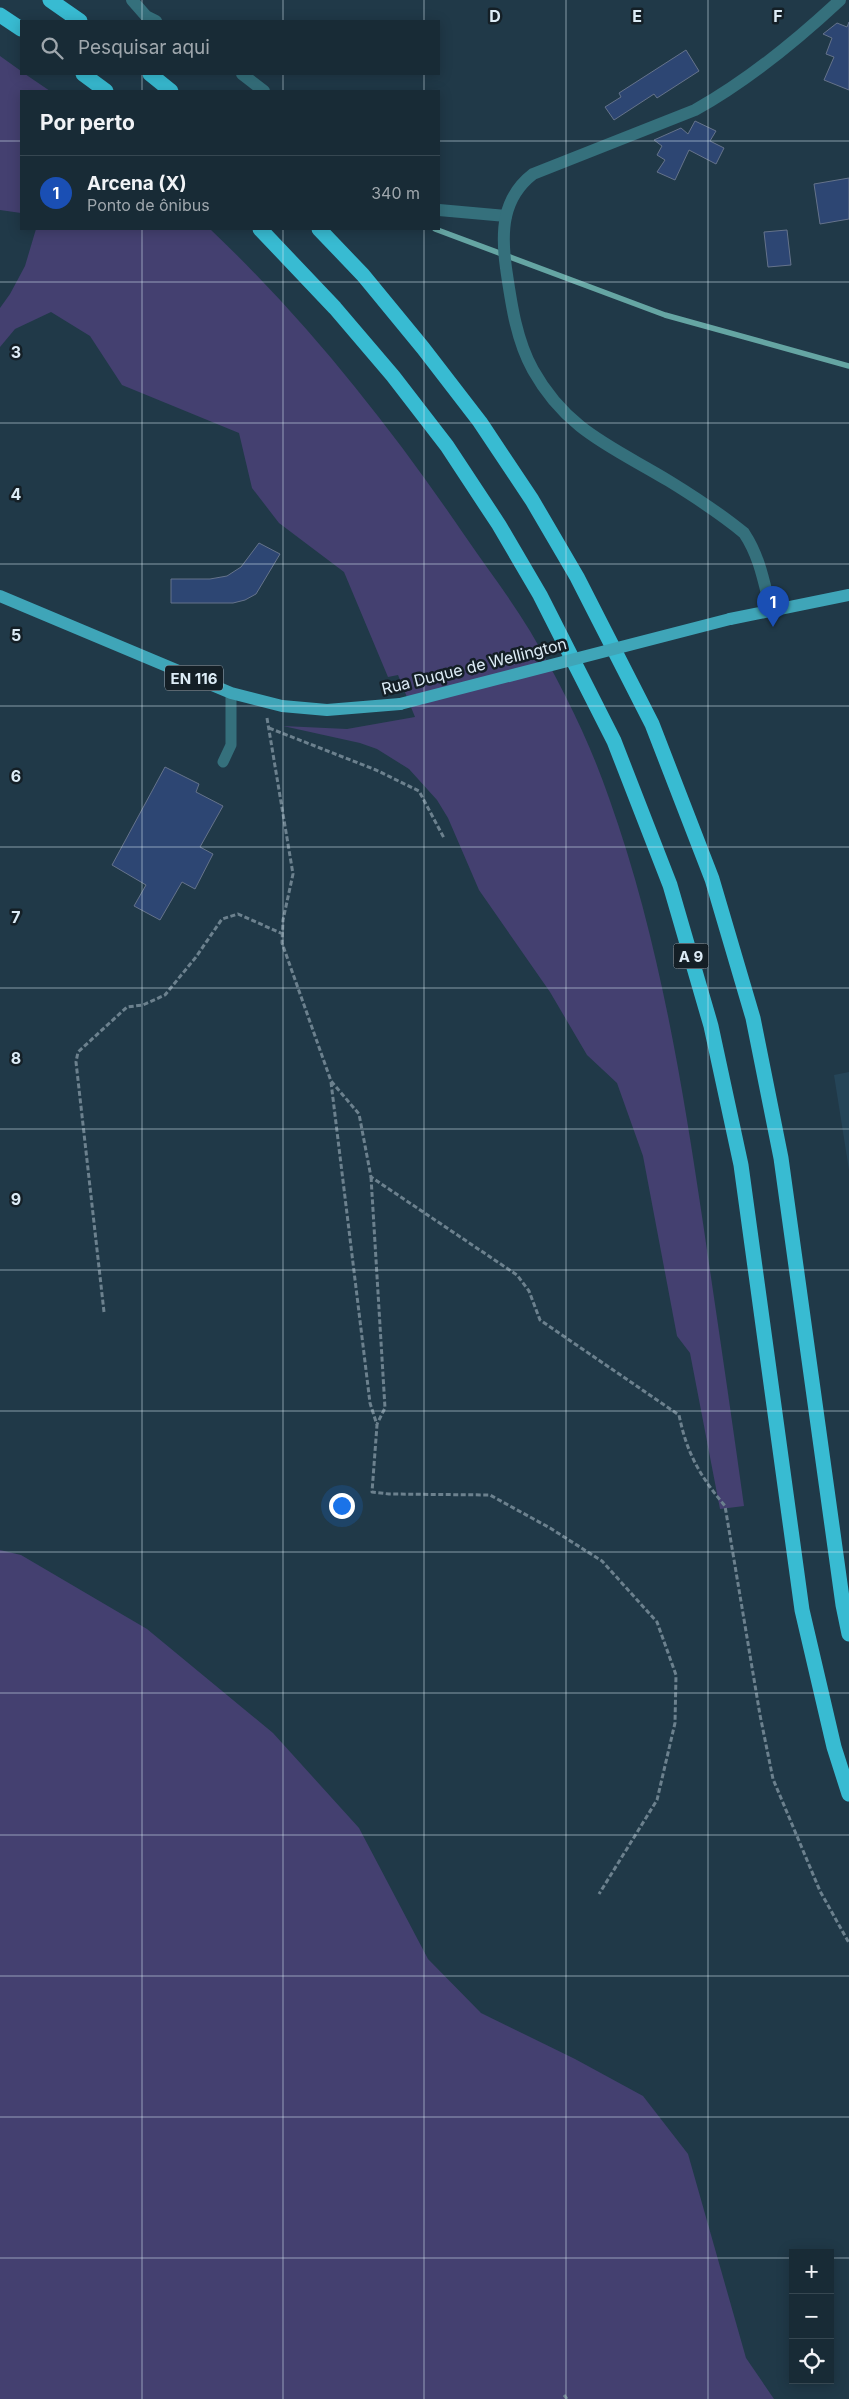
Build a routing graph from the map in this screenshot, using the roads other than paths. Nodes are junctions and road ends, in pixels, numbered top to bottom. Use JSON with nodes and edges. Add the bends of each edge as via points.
{"nodes":[{"id":1,"x":50,"y":0,"type":"edge"},
{"id":2,"x":132,"y":0,"type":"edge"},
{"id":3,"x":840,"y":0,"type":"edge"},
{"id":4,"x":0,"y":15,"type":"edge"},
{"id":5,"x":79,"y":20,"type":"edge"},
{"id":6,"x":154,"y":20,"type":"edge"},
{"id":7,"x":20,"y":28,"type":"edge"},
{"id":8,"x":84,"y":75,"type":"edge"},
{"id":9,"x":151,"y":75,"type":"edge"},
{"id":10,"x":243,"y":75,"type":"edge"},
{"id":11,"x":105,"y":90,"type":"edge"},
{"id":12,"x":171,"y":90,"type":"edge"},
{"id":13,"x":263,"y":90,"type":"edge"},
{"id":14,"x":440,"y":210,"type":"edge"},
{"id":15,"x":506,"y":216,"type":"junction"},
{"id":16,"x":261,"y":230,"type":"edge"},
{"id":17,"x":320,"y":230,"type":"edge"},
{"id":18,"x":849,"y":595,"type":"edge"},
{"id":19,"x":0,"y":596,"type":"edge"},
{"id":20,"x":771,"y":610,"type":"junction"},
{"id":21,"x":231,"y":694,"type":"junction"},
{"id":22,"x":223,"y":762,"type":"dead end"},
{"id":23,"x":849,"y":1634,"type":"edge"},
{"id":24,"x":849,"y":1794,"type":"edge"}],
"edges":[{"from":1,"to":5,"type":"highway"},
{"from":2,"to":6,"type":"street"},
{"from":3,"to":15,"type":"street","via":[[804,33],[702,107],[532,174],[516,190]]},
{"from":4,"to":7,"type":"highway"},
{"from":8,"to":11,"type":"highway"},
{"from":9,"to":12,"type":"highway"},
{"from":10,"to":13,"type":"street"},
{"from":14,"to":15,"type":"street"},
{"from":15,"to":20,"type":"street","via":[[504,243],[513,310],[532,370],[554,402],[579,427],[669,481],[744,533],[760,565]]},
{"from":16,"to":24,"type":"highway","number":"A 9","via":[[336,308],[393,376],[447,446],[499,525],[540,595],[614,741],[670,885],[712,1026],[741,1166],[802,1610],[834,1747]]},
{"from":17,"to":23,"type":"highway","number":"A 9","via":[[363,275],[423,348],[480,422],[532,500],[577,577],[652,724],[712,879],[753,1018],[781,1158]]},
{"from":18,"to":20,"type":"main road","name":"Rua Duque de Wellington","number":"EN 116"},
{"from":19,"to":21,"type":"main road","name":"Rua Duque de Wellington","number":"EN 116"},
{"from":20,"to":21,"type":"main road","name":"Rua Duque de Wellington","number":"EN 116","bridge":true,"via":[[400,704],[326,710],[282,706]]},
{"from":21,"to":22,"type":"lane","via":[[231,745]]}]}
